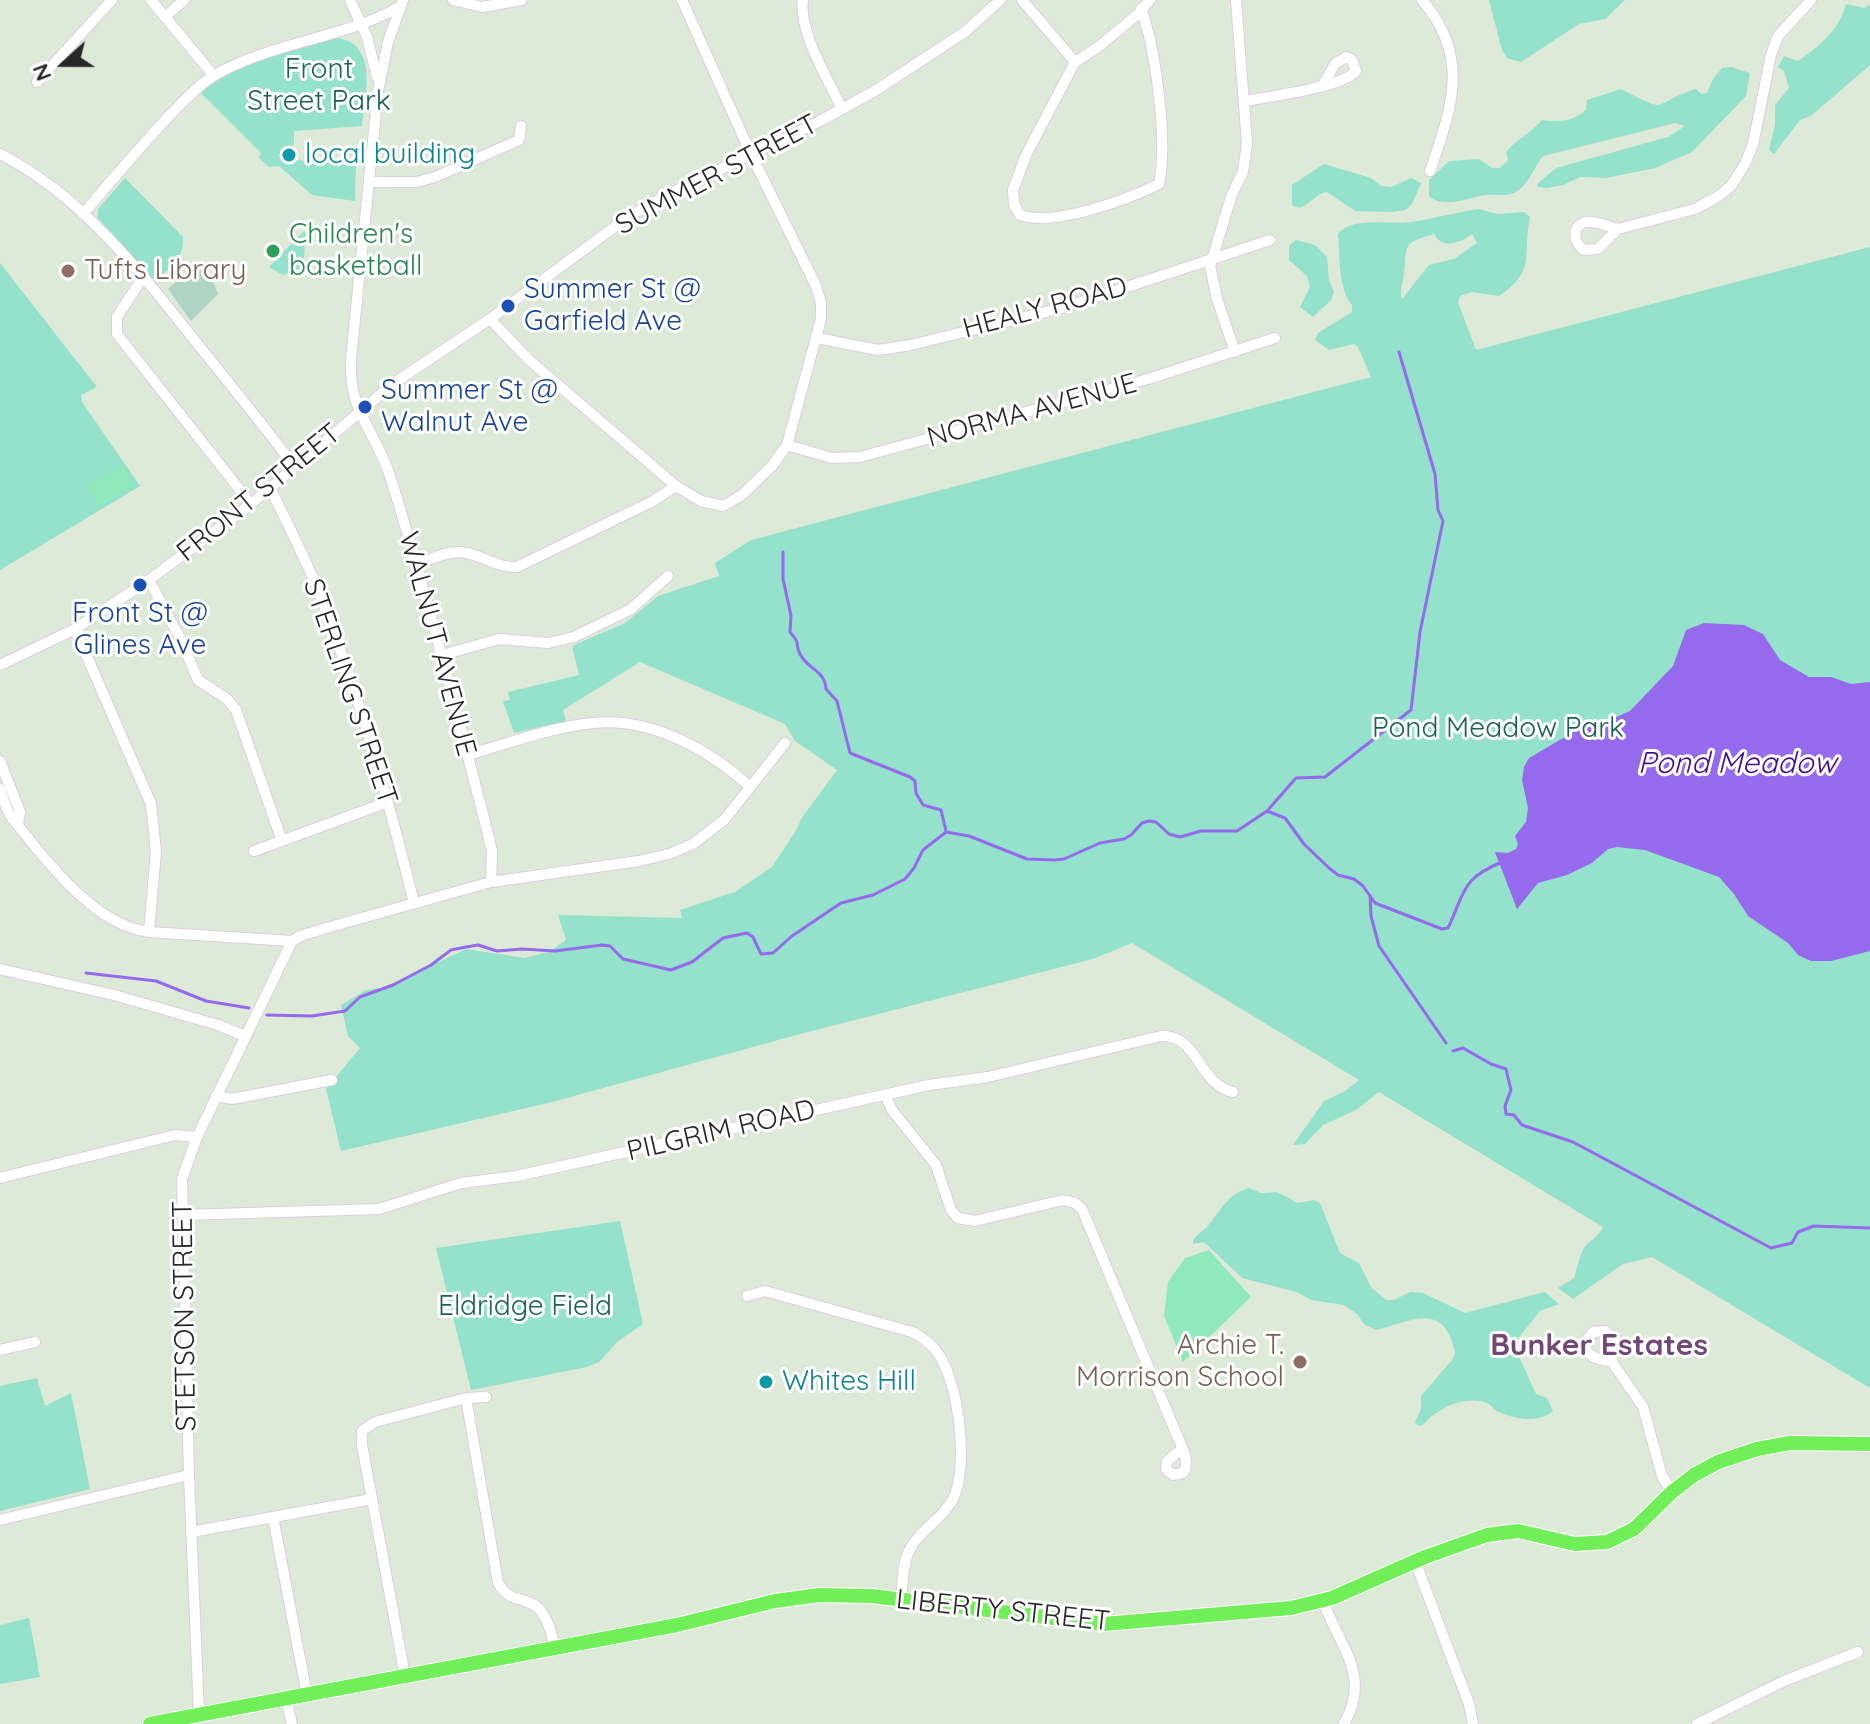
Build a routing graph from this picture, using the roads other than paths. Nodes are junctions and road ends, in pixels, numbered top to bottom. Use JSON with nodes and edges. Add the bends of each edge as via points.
{"nodes":[{"id":1,"x":112,"y":0,"type":"edge"},
{"id":2,"x":151,"y":0,"type":"edge"},
{"id":3,"x":184,"y":0,"type":"edge"},
{"id":4,"x":350,"y":0,"type":"edge"},
{"id":5,"x":453,"y":0,"type":"edge"},
{"id":6,"x":522,"y":0,"type":"edge"},
{"id":7,"x":682,"y":0,"type":"edge"},
{"id":8,"x":803,"y":0,"type":"edge"},
{"id":9,"x":1000,"y":0,"type":"edge"},
{"id":10,"x":1022,"y":0,"type":"edge"},
{"id":11,"x":1150,"y":0,"type":"edge"},
{"id":12,"x":1236,"y":0,"type":"edge"},
{"id":13,"x":1422,"y":0,"type":"edge"},
{"id":14,"x":1811,"y":0,"type":"edge"},
{"id":15,"x":496,"y":3,"type":"edge"},
{"id":16,"x":401,"y":4,"type":"edge"},
{"id":17,"x":1141,"y":9,"type":"junction"},
{"id":18,"x":166,"y":16,"type":"junction"},
{"id":19,"x":363,"y":26,"type":"junction"},
{"id":20,"x":1075,"y":62,"type":"junction"},
{"id":21,"x":214,"y":76,"type":"junction"},
{"id":22,"x":37,"y":82,"type":"dead end"},
{"id":23,"x":1323,"y":85,"type":"dead end"},
{"id":24,"x":378,"y":86,"type":"junction"},
{"id":25,"x":1245,"y":101,"type":"junction"},
{"id":26,"x":842,"y":109,"type":"junction"},
{"id":27,"x":521,"y":126,"type":"dead end"},
{"id":28,"x":0,"y":154,"type":"edge"},
{"id":29,"x":751,"y":154,"type":"junction"},
{"id":30,"x":1430,"y":171,"type":"dead end"},
{"id":31,"x":369,"y":182,"type":"junction"},
{"id":32,"x":83,"y":214,"type":"junction"},
{"id":33,"x":1618,"y":229,"type":"dead end"},
{"id":34,"x":1270,"y":240,"type":"dead end"},
{"id":35,"x":1213,"y":258,"type":"junction"},
{"id":36,"x":143,"y":277,"type":"junction"},
{"id":37,"x":490,"y":319,"type":"junction"},
{"id":38,"x":817,"y":338,"type":"junction"},
{"id":39,"x":1275,"y":338,"type":"dead end"},
{"id":40,"x":1235,"y":352,"type":"junction"},
{"id":41,"x":359,"y":412,"type":"junction"},
{"id":42,"x":787,"y":445,"type":"junction"},
{"id":43,"x":295,"y":467,"type":"junction"},
{"id":44,"x":676,"y":486,"type":"junction"},
{"id":45,"x":270,"y":488,"type":"junction"},
{"id":46,"x":251,"y":504,"type":"junction"},
{"id":47,"x":417,"y":564,"type":"junction"},
{"id":48,"x":668,"y":576,"type":"dead end"},
{"id":49,"x":149,"y":580,"type":"junction"},
{"id":50,"x":75,"y":629,"type":"junction"},
{"id":51,"x":442,"y":655,"type":"junction"},
{"id":52,"x":0,"y":665,"type":"edge"},
{"id":53,"x":785,"y":743,"type":"dead end"},
{"id":54,"x":468,"y":755,"type":"junction"},
{"id":55,"x":0,"y":761,"type":"edge"},
{"id":56,"x":750,"y":787,"type":"junction"},
{"id":57,"x":0,"y":789,"type":"edge"},
{"id":58,"x":388,"y":802,"type":"junction"},
{"id":59,"x":18,"y":824,"type":"junction"},
{"id":60,"x":282,"y":841,"type":"junction"},
{"id":61,"x":254,"y":851,"type":"dead end"},
{"id":62,"x":491,"y":882,"type":"junction"},
{"id":63,"x":414,"y":903,"type":"junction"},
{"id":64,"x":149,"y":932,"type":"junction"},
{"id":65,"x":292,"y":941,"type":"junction"},
{"id":66,"x":0,"y":969,"type":"edge"},
{"id":67,"x":245,"y":1036,"type":"junction"},
{"id":68,"x":332,"y":1080,"type":"dead end"},
{"id":69,"x":1233,"y":1092,"type":"dead end"},
{"id":70,"x":885,"y":1095,"type":"junction"},
{"id":71,"x":216,"y":1096,"type":"junction"},
{"id":72,"x":197,"y":1137,"type":"junction"},
{"id":73,"x":0,"y":1178,"type":"edge"},
{"id":74,"x":182,"y":1215,"type":"junction"},
{"id":75,"x":747,"y":1296,"type":"dead end"},
{"id":76,"x":35,"y":1342,"type":"dead end"},
{"id":77,"x":0,"y":1350,"type":"edge"},
{"id":78,"x":1612,"y":1362,"type":"dead end"},
{"id":79,"x":486,"y":1397,"type":"dead end"},
{"id":80,"x":466,"y":1398,"type":"junction"},
{"id":81,"x":1870,"y":1444,"type":"edge"},
{"id":82,"x":1182,"y":1449,"type":"junction"},
{"id":83,"x":189,"y":1475,"type":"junction"},
{"id":84,"x":1672,"y":1492,"type":"junction"},
{"id":85,"x":372,"y":1499,"type":"junction"},
{"id":86,"x":273,"y":1517,"type":"junction"},
{"id":87,"x":0,"y":1520,"type":"edge"},
{"id":88,"x":191,"y":1532,"type":"junction"},
{"id":89,"x":1415,"y":1561,"type":"junction"},
{"id":90,"x":901,"y":1600,"type":"junction"},
{"id":91,"x":1323,"y":1601,"type":"junction"},
{"id":92,"x":555,"y":1648,"type":"junction"},
{"id":93,"x":1858,"y":1652,"type":"dead end"},
{"id":94,"x":405,"y":1676,"type":"junction"},
{"id":95,"x":307,"y":1695,"type":"junction"},
{"id":96,"x":286,"y":1698,"type":"junction"},
{"id":97,"x":199,"y":1714,"type":"junction"},
{"id":98,"x":174,"y":1722,"type":"edge"},
{"id":99,"x":150,"y":1724,"type":"edge"},
{"id":100,"x":292,"y":1724,"type":"edge"},
{"id":101,"x":1344,"y":1724,"type":"edge"},
{"id":102,"x":1473,"y":1724,"type":"edge"},
{"id":103,"x":1697,"y":1724,"type":"edge"}],
"edges":[{"from":1,"to":22,"type":"street"},
{"from":2,"to":18,"type":"street"},
{"from":3,"to":18,"type":"street"},
{"from":4,"to":19,"type":"street","name":"FRONT STREET"},
{"from":5,"to":15,"type":"street","via":[[471,6]]},
{"from":6,"to":15,"type":"street"},
{"from":7,"to":29,"type":"street"},
{"from":8,"to":26,"type":"street","via":[[805,28]]},
{"from":9,"to":26,"type":"street","name":"SUMMER STREET","via":[[956,38]]},
{"from":10,"to":20,"type":"street"},
{"from":11,"to":17,"type":"street"},
{"from":12,"to":25,"type":"street"},
{"from":13,"to":30,"type":"street","via":[[1446,36],[1454,78],[1450,111]]},
{"from":14,"to":33,"type":"street","via":[[1773,46],[1753,144],[1738,178],[1695,209]]},
{"from":16,"to":19,"type":"street"},
{"from":16,"to":24,"type":"street","name":"FRONT STREET"},
{"from":17,"to":20,"type":"street"},
{"from":17,"to":20,"type":"street","via":[[1153,47],[1159,184],[1089,209],[1032,220],[1020,215],[1013,190]]},
{"from":18,"to":21,"type":"street"},
{"from":19,"to":21,"type":"street"},
{"from":19,"to":24,"type":"street","name":"FRONT STREET"},
{"from":21,"to":32,"type":"street","via":[[149,137]]},
{"from":23,"to":25,"type":"street"},
{"from":24,"to":31,"type":"street","name":"FRONT STREET"},
{"from":25,"to":35,"type":"street","via":[[1243,172]]},
{"from":26,"to":29,"type":"street","name":"SUMMER STREET"},
{"from":27,"to":31,"type":"street","via":[[519,140],[435,177]]},
{"from":28,"to":32,"type":"street","via":[[40,177]]},
{"from":29,"to":37,"type":"street","name":"SUMMER STREET","via":[[628,217]]},
{"from":29,"to":38,"type":"street","via":[[816,286],[821,303]]},
{"from":31,"to":41,"type":"street","name":"FRONT STREET","via":[[350,368]]},
{"from":32,"to":36,"type":"street"},
{"from":34,"to":35,"type":"street","name":"HEALY ROAD"},
{"from":35,"to":38,"type":"street","name":"HEALY ROAD","via":[[1066,307],[911,345],[878,350]]},
{"from":35,"to":40,"type":"street","via":[[1212,278]]},
{"from":36,"to":43,"type":"street"},
{"from":36,"to":46,"type":"street","via":[[117,317],[117,334]]},
{"from":37,"to":41,"type":"street","name":"SUMMER STREET"},
{"from":37,"to":44,"type":"street","via":[[529,360]]},
{"from":38,"to":42,"type":"street"},
{"from":39,"to":40,"type":"street","name":"NORMA AVENUE"},
{"from":40,"to":42,"type":"street","name":"NORMA AVENUE","via":[[860,457],[832,458]]},
{"from":41,"to":43,"type":"street","name":"FRONT STREET"},
{"from":41,"to":47,"type":"street","name":"WALNUT AVENUE","via":[[386,464]]},
{"from":42,"to":44,"type":"street","via":[[742,495],[723,506],[701,501]]},
{"from":43,"to":45,"type":"street","name":"FRONT STREET"},
{"from":44,"to":47,"type":"street","via":[[517,567],[461,552]]},
{"from":45,"to":46,"type":"street","name":"FRONT STREET"},
{"from":45,"to":58,"type":"street","name":"STERLING STREET","via":[[329,619]]},
{"from":46,"to":49,"type":"street","name":"FRONT STREET"},
{"from":47,"to":51,"type":"street","name":"WALNUT AVENUE"},
{"from":48,"to":51,"type":"street","via":[[631,609],[574,637],[548,643],[499,639]]},
{"from":49,"to":50,"type":"street","name":"FRONT STREET"},
{"from":49,"to":60,"type":"street","via":[[193,671],[236,710]]},
{"from":50,"to":52,"type":"street","name":"FRONT STREET"},
{"from":50,"to":64,"type":"street","via":[[151,804],[156,852]]},
{"from":51,"to":54,"type":"street","name":"WALNUT AVENUE"},
{"from":53,"to":56,"type":"street"},
{"from":54,"to":56,"type":"street","via":[[575,725],[628,725],[699,749]]},
{"from":54,"to":62,"type":"street","name":"WALNUT AVENUE","via":[[492,851]]},
{"from":55,"to":59,"type":"street","via":[[20,812]]},
{"from":56,"to":62,"type":"street","via":[[710,833],[669,854]]},
{"from":57,"to":59,"type":"street"},
{"from":58,"to":60,"type":"street"},
{"from":58,"to":63,"type":"street","name":"STERLING STREET"},
{"from":59,"to":64,"type":"street","via":[[55,870],[104,914]]},
{"from":60,"to":61,"type":"street"},
{"from":62,"to":63,"type":"street"},
{"from":63,"to":65,"type":"street"},
{"from":64,"to":65,"type":"street"},
{"from":65,"to":67,"type":"street","name":"STETSON STREET"},
{"from":66,"to":67,"type":"street","via":[[114,995]]},
{"from":67,"to":71,"type":"street","name":"STETSON STREET"},
{"from":68,"to":71,"type":"street","via":[[236,1098]]},
{"from":69,"to":70,"type":"street","name":"PILGRIM ROAD","via":[[1212,1080],[1184,1043],[1166,1035]]},
{"from":70,"to":74,"type":"street","name":"PILGRIM ROAD","via":[[517,1176],[461,1183],[379,1209]]},
{"from":70,"to":82,"type":"street","via":[[936,1165],[958,1218],[975,1221],[1063,1200],[1082,1209]]},
{"from":71,"to":72,"type":"street","name":"STETSON STREET"},
{"from":72,"to":73,"type":"street","via":[[175,1135]]},
{"from":72,"to":74,"type":"street","name":"STETSON STREET","via":[[182,1179]]},
{"from":74,"to":83,"type":"street","name":"STETSON STREET"},
{"from":75,"to":90,"type":"street","via":[[765,1291],[912,1332],[930,1342],[942,1358],[957,1421],[959,1475],[947,1509],[909,1551]]},
{"from":76,"to":77,"type":"street"},
{"from":78,"to":84,"type":"street","via":[[1641,1402],[1662,1476]]},
{"from":79,"to":80,"type":"street"},
{"from":80,"to":85,"type":"street","via":[[375,1422],[362,1431]]},
{"from":80,"to":92,"type":"street","via":[[498,1583],[507,1595],[540,1610]]},
{"from":81,"to":84,"type":"main road","name":"LIBERTY STREET","via":[[1790,1443],[1757,1449],[1712,1465]]},
{"from":82,"to":82,"type":"street","via":[[1186,1470],[1171,1474],[1168,1458]]},
{"from":83,"to":87,"type":"street"},
{"from":83,"to":88,"type":"street","name":"STETSON STREET"},
{"from":84,"to":89,"type":"main road","name":"LIBERTY STREET","via":[[1634,1529],[1607,1542],[1575,1544],[1510,1531],[1471,1539]]},
{"from":85,"to":86,"type":"street"},
{"from":85,"to":94,"type":"street"},
{"from":86,"to":88,"type":"street"},
{"from":86,"to":95,"type":"street"},
{"from":88,"to":97,"type":"street","name":"STETSON STREET"},
{"from":89,"to":91,"type":"main road","name":"LIBERTY STREET"},
{"from":89,"to":102,"type":"street"},
{"from":90,"to":91,"type":"main road","name":"LIBERTY STREET","via":[[1104,1624],[1269,1611]]},
{"from":90,"to":92,"type":"main road","name":"LIBERTY STREET","via":[[843,1594],[801,1597]]},
{"from":91,"to":101,"type":"street","via":[[1354,1675],[1354,1701]]},
{"from":92,"to":94,"type":"main road","name":"LIBERTY STREET"},
{"from":93,"to":103,"type":"street"},
{"from":94,"to":95,"type":"main road","name":"LIBERTY STREET"},
{"from":95,"to":96,"type":"main road","name":"LIBERTY STREET"},
{"from":96,"to":97,"type":"main road","name":"LIBERTY STREET"},
{"from":96,"to":100,"type":"street"},
{"from":97,"to":98,"type":"main road","name":"LIBERTY STREET"},
{"from":98,"to":99,"type":"main road","name":"LIBERTY STREET"}]}
